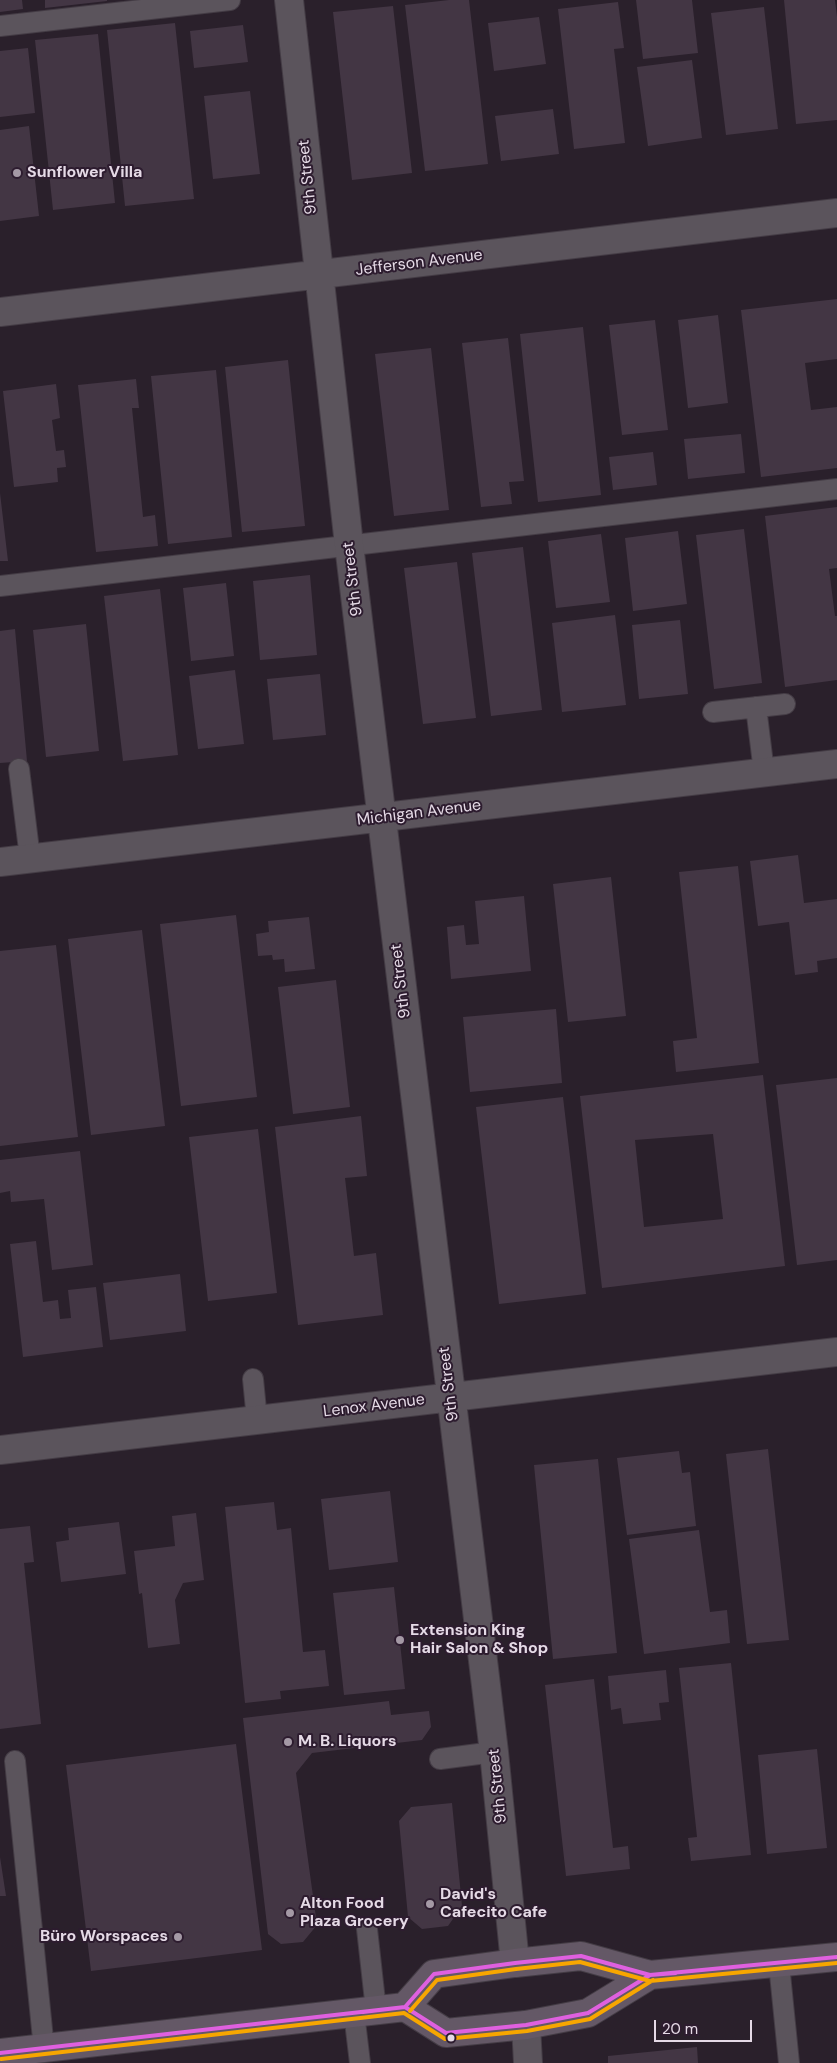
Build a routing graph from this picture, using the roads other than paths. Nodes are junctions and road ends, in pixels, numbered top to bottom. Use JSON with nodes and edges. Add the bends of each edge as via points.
{"nodes":[{"id":1,"x":230,"y":0,"type":"edge"},
{"id":2,"x":288,"y":0,"type":"edge"},
{"id":3,"x":0,"y":26,"type":"edge"},
{"id":4,"x":837,"y":213,"type":"edge"},
{"id":5,"x":319,"y":275,"type":"junction"},
{"id":6,"x":0,"y":312,"type":"edge"},
{"id":7,"x":837,"y":489,"type":"edge"},
{"id":8,"x":349,"y":545,"type":"junction"},
{"id":9,"x":0,"y":586,"type":"edge"},
{"id":10,"x":784,"y":704,"type":"dead end"},
{"id":11,"x":756,"y":707,"type":"junction"},
{"id":12,"x":713,"y":712,"type":"dead end"},
{"id":13,"x":837,"y":764,"type":"edge"},
{"id":14,"x":19,"y":769,"type":"dead end"},
{"id":15,"x":764,"y":772,"type":"junction"},
{"id":16,"x":382,"y":818,"type":"junction"},
{"id":17,"x":30,"y":858,"type":"junction"},
{"id":18,"x":0,"y":862,"type":"edge"},
{"id":19,"x":837,"y":1352,"type":"edge"},
{"id":20,"x":253,"y":1378,"type":"dead end"},
{"id":21,"x":451,"y":1397,"type":"junction"},
{"id":22,"x":257,"y":1420,"type":"junction"},
{"id":23,"x":0,"y":1450,"type":"edge"},
{"id":24,"x":494,"y":1752,"type":"junction"},
{"id":25,"x":440,"y":1759,"type":"dead end"},
{"id":26,"x":15,"y":1761,"type":"dead end"},
{"id":27,"x":366,"y":1928,"type":"dead end"},
{"id":28,"x":837,"y":1957,"type":"edge"},
{"id":29,"x":516,"y":1963,"type":"junction"},
{"id":30,"x":779,"y":1964,"type":"junction"},
{"id":31,"x":650,"y":1975,"type":"junction"},
{"id":32,"x":405,"y":2007,"type":"junction"},
{"id":33,"x":365,"y":2011,"type":"junction"},
{"id":34,"x":526,"y":2025,"type":"junction"},
{"id":35,"x":44,"y":2048,"type":"junction"},
{"id":36,"x":0,"y":2053,"type":"edge"},
{"id":37,"x":360,"y":2063,"type":"edge"},
{"id":38,"x":528,"y":2063,"type":"edge"},
{"id":39,"x":789,"y":2063,"type":"edge"}],
"edges":[{"from":1,"to":3,"type":"lane"},
{"from":2,"to":5,"type":"street","name":"9th Street"},
{"from":4,"to":5,"type":"street","name":"Jefferson Avenue"},
{"from":5,"to":6,"type":"street","name":"Jefferson Avenue"},
{"from":5,"to":8,"type":"street","name":"9th Street"},
{"from":7,"to":8,"type":"lane"},
{"from":8,"to":9,"type":"lane"},
{"from":8,"to":16,"type":"street","name":"9th Street"},
{"from":10,"to":11,"type":"lane"},
{"from":11,"to":12,"type":"lane"},
{"from":11,"to":15,"type":"lane"},
{"from":13,"to":15,"type":"street","name":"Michigan Avenue"},
{"from":14,"to":17,"type":"lane"},
{"from":15,"to":16,"type":"street","name":"Michigan Avenue"},
{"from":16,"to":17,"type":"street","name":"Michigan Avenue"},
{"from":16,"to":21,"type":"street","name":"9th Street"},
{"from":17,"to":18,"type":"street","name":"Michigan Avenue"},
{"from":19,"to":21,"type":"street","name":"Lenox Avenue"},
{"from":20,"to":22,"type":"lane"},
{"from":21,"to":22,"type":"street","name":"Lenox Avenue"},
{"from":21,"to":24,"type":"street","name":"9th Street"},
{"from":22,"to":23,"type":"street","name":"Lenox Avenue"},
{"from":24,"to":25,"type":"lane"},
{"from":24,"to":29,"type":"street","name":"9th Street"},
{"from":26,"to":35,"type":"lane"},
{"from":27,"to":33,"type":"lane"},
{"from":28,"to":30,"type":"highway"},
{"from":29,"to":31,"type":"highway","via":[[581,1956]]},
{"from":29,"to":32,"type":"highway","via":[[434,1974]]},
{"from":30,"to":31,"type":"highway"},
{"from":30,"to":39,"type":"lane"},
{"from":31,"to":34,"type":"highway","via":[[588,2013]]},
{"from":32,"to":33,"type":"highway"},
{"from":32,"to":34,"type":"highway","via":[[446,2033]]},
{"from":33,"to":35,"type":"highway"},
{"from":33,"to":37,"type":"lane"},
{"from":34,"to":38,"type":"street"},
{"from":35,"to":36,"type":"highway"}]}
